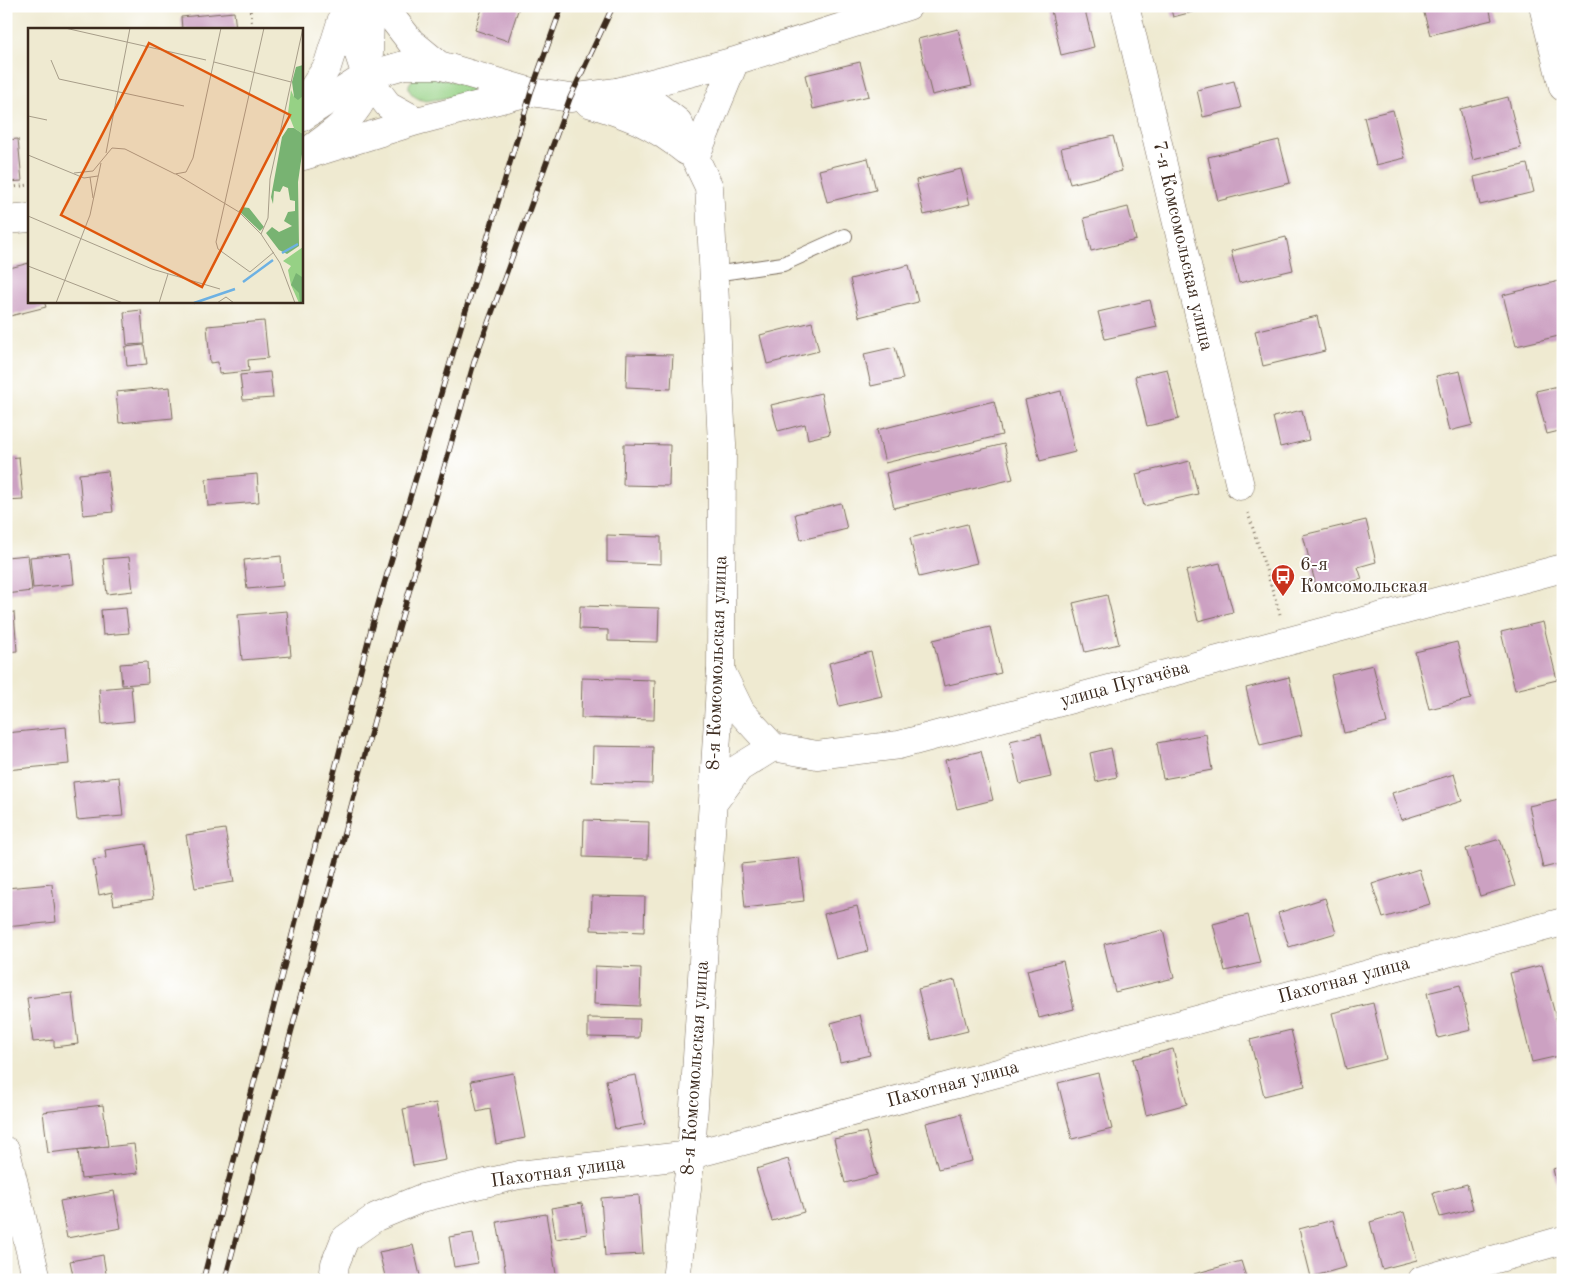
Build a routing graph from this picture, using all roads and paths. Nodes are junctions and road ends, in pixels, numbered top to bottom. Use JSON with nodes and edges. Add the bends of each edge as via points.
{"nodes":[{"id":1,"x":250,"y":6,"type":"edge"},
{"id":2,"x":346,"y":6,"type":"edge"},
{"id":3,"x":350,"y":6,"type":"edge"},
{"id":4,"x":368,"y":6,"type":"edge"},
{"id":5,"x":383,"y":6,"type":"edge"},
{"id":6,"x":908,"y":6,"type":"edge"},
{"id":7,"x":1125,"y":6,"type":"edge"},
{"id":8,"x":1543,"y":6,"type":"edge"},
{"id":9,"x":252,"y":28,"type":"edge"},
{"id":10,"x":735,"y":61,"type":"junction"},
{"id":11,"x":440,"y":65,"type":"junction"},
{"id":12,"x":366,"y":76,"type":"junction"},
{"id":13,"x":1563,"y":87,"type":"edge"},
{"id":14,"x":531,"y":92,"type":"junction"},
{"id":15,"x":617,"y":92,"type":"junction"},
{"id":16,"x":570,"y":98,"type":"junction"},
{"id":17,"x":302,"y":105,"type":"edge"},
{"id":18,"x":302,"y":117,"type":"edge"},
{"id":19,"x":417,"y":121,"type":"junction"},
{"id":20,"x":302,"y":155,"type":"edge"},
{"id":21,"x":302,"y":156,"type":"edge"},
{"id":22,"x":695,"y":158,"type":"junction"},
{"id":23,"x":28,"y":185,"type":"edge"},
{"id":24,"x":6,"y":188,"type":"edge"},
{"id":25,"x":28,"y":218,"type":"edge"},
{"id":26,"x":6,"y":220,"type":"edge"},
{"id":27,"x":845,"y":236,"type":"dead end"},
{"id":28,"x":714,"y":274,"type":"junction"},
{"id":29,"x":1240,"y":486,"type":"joint"},
{"id":30,"x":1563,"y":568,"type":"edge"},
{"id":31,"x":1280,"y":615,"type":"dead end"},
{"id":32,"x":721,"y":671,"type":"junction"},
{"id":33,"x":773,"y":746,"type":"junction"},
{"id":34,"x":714,"y":802,"type":"junction"},
{"id":35,"x":1563,"y":922,"type":"edge"},
{"id":36,"x":6,"y":1151,"type":"edge"},
{"id":37,"x":691,"y":1155,"type":"junction"},
{"id":38,"x":1563,"y":1240,"type":"edge"},
{"id":39,"x":37,"y":1280,"type":"edge"},
{"id":40,"x":333,"y":1280,"type":"edge"},
{"id":41,"x":676,"y":1280,"type":"edge"},
{"id":42,"x":1422,"y":1280,"type":"edge"}],
"edges":[{"from":1,"to":9,"type":"path"},
{"from":2,"to":17,"type":"street","via":[[327,67]]},
{"from":3,"to":12,"type":"street","via":[[351,30]]},
{"from":4,"to":12,"type":"street"},
{"from":5,"to":11,"type":"street","via":[[411,42]]},
{"from":6,"to":10,"type":"street"},
{"from":7,"to":29,"type":"street","name":"7-я Комсомольская улица"},
{"from":8,"to":13,"type":"street"},
{"from":10,"to":15,"type":"street"},
{"from":10,"to":22,"type":"street"},
{"from":11,"to":12,"type":"street","via":[[404,65]]},
{"from":11,"to":14,"type":"street"},
{"from":12,"to":18,"type":"street"},
{"from":12,"to":19,"type":"street","via":[[388,105]]},
{"from":12,"to":20,"type":"street","via":[[365,93],[353,113]]},
{"from":14,"to":16,"type":"street"},
{"from":14,"to":19,"type":"street"},
{"from":15,"to":16,"type":"street"},
{"from":15,"to":22,"type":"street","name":"8-я Комсомольская улица","via":[[652,102],[678,122]]},
{"from":16,"to":22,"type":"street","via":[[637,119],[666,135]]},
{"from":19,"to":21,"type":"street"},
{"from":22,"to":28,"type":"street","name":"8-я Комсомольская улица","via":[[709,187]]},
{"from":23,"to":24,"type":"path"},
{"from":25,"to":26,"type":"street"},
{"from":27,"to":28,"type":"lane","via":[[783,264]]},
{"from":28,"to":32,"type":"street","name":"8-я Комсомольская улица","via":[[722,444]]},
{"from":29,"to":31,"type":"path"},
{"from":30,"to":33,"type":"street","name":"улица Пугачёва","via":[[899,745],[817,754]]},
{"from":32,"to":33,"type":"street","via":[[741,712]]},
{"from":32,"to":34,"type":"street","name":"8-я Комсомольская улица"},
{"from":33,"to":34,"type":"street","via":[[738,768]]},
{"from":34,"to":37,"type":"street","name":"8-я Комсомольская улица"},
{"from":35,"to":37,"type":"street","name":"Пахотная улица"},
{"from":36,"to":39,"type":"street"},
{"from":37,"to":40,"type":"street","name":"Пахотная улица","via":[[519,1174],[422,1198],[376,1218],[345,1239],[335,1264]]},
{"from":37,"to":41,"type":"street","name":"8-я Комсомольская улица"},
{"from":38,"to":42,"type":"street"}]}
